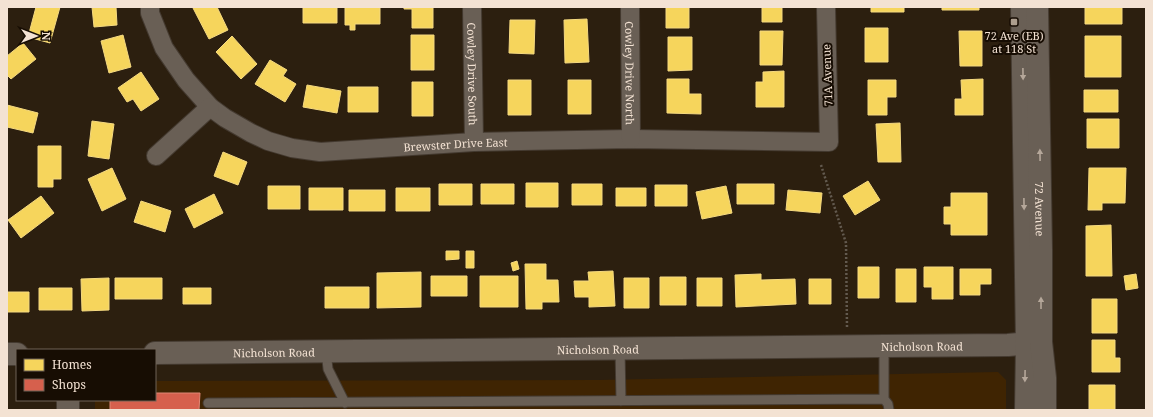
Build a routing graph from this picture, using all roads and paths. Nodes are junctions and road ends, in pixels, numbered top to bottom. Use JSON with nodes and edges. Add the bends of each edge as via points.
{"nodes":[{"id":1,"x":150,"y":7,"type":"edge"},
{"id":2,"x":472,"y":7,"type":"edge"},
{"id":3,"x":630,"y":7,"type":"edge"},
{"id":4,"x":826,"y":7,"type":"edge"},
{"id":5,"x":1022,"y":7,"type":"edge"},
{"id":6,"x":1037,"y":7,"type":"edge"},
{"id":7,"x":210,"y":107,"type":"junction"},
{"id":8,"x":631,"y":139,"type":"junction"},
{"id":9,"x":474,"y":142,"type":"junction"},
{"id":10,"x":830,"y":142,"type":"joint"},
{"id":11,"x":156,"y":156,"type":"dead end"},
{"id":12,"x":821,"y":165,"type":"dead end"},
{"id":13,"x":847,"y":329,"type":"dead end"},
{"id":14,"x":1034,"y":343,"type":"junction"},
{"id":15,"x":884,"y":346,"type":"junction"},
{"id":16,"x":620,"y":349,"type":"junction"},
{"id":17,"x":326,"y":350,"type":"junction"},
{"id":18,"x":156,"y":353,"type":"edge"},
{"id":19,"x":884,"y":399,"type":"junction"},
{"id":20,"x":621,"y":401,"type":"junction"},
{"id":21,"x":208,"y":403,"type":"dead end"},
{"id":22,"x":345,"y":403,"type":"junction"},
{"id":23,"x":888,"y":410,"type":"edge"},
{"id":24,"x":1026,"y":410,"type":"edge"},
{"id":25,"x":1046,"y":410,"type":"edge"}],
"edges":[{"from":1,"to":7,"type":"street","name":"Brewster Drive East","via":[[164,48],[186,80]]},
{"from":2,"to":9,"type":"street","name":"Cowley Drive South"},
{"from":3,"to":8,"type":"street","name":"Cowley Drive North"},
{"from":4,"to":10,"type":"street","name":"71A Avenue"},
{"from":5,"to":14,"type":"street","name":"72 Avenue","one_way":true},
{"from":14,"to":6,"type":"street","name":"72 Avenue","one_way":true,"via":[[1041,250]]},
{"from":7,"to":9,"type":"street","name":"Brewster Drive East","via":[[268,141],[320,152]]},
{"from":7,"to":11,"type":"street"},
{"from":8,"to":9,"type":"street","name":"Brewster Drive East"},
{"from":8,"to":10,"type":"street","name":"Brewster Drive East"},
{"from":12,"to":13,"type":"path","via":[[846,243]]},
{"from":14,"to":15,"type":"street","name":"Nicholson Road"},
{"from":14,"to":24,"type":"street","name":"72 Avenue","one_way":true},
{"from":14,"to":25,"type":"street","name":"72 Avenue","via":[[1045,378]]},
{"from":15,"to":16,"type":"street","name":"Nicholson Road"},
{"from":15,"to":19,"type":"lane"},
{"from":16,"to":17,"type":"street","name":"Nicholson Road"},
{"from":16,"to":20,"type":"lane"},
{"from":17,"to":18,"type":"street","name":"Nicholson Road"},
{"from":17,"to":22,"type":"lane","via":[[328,369]]},
{"from":19,"to":20,"type":"lane"},
{"from":19,"to":23,"type":"lane","via":[[888,404]]},
{"from":20,"to":22,"type":"lane"},
{"from":21,"to":22,"type":"lane"}]}
